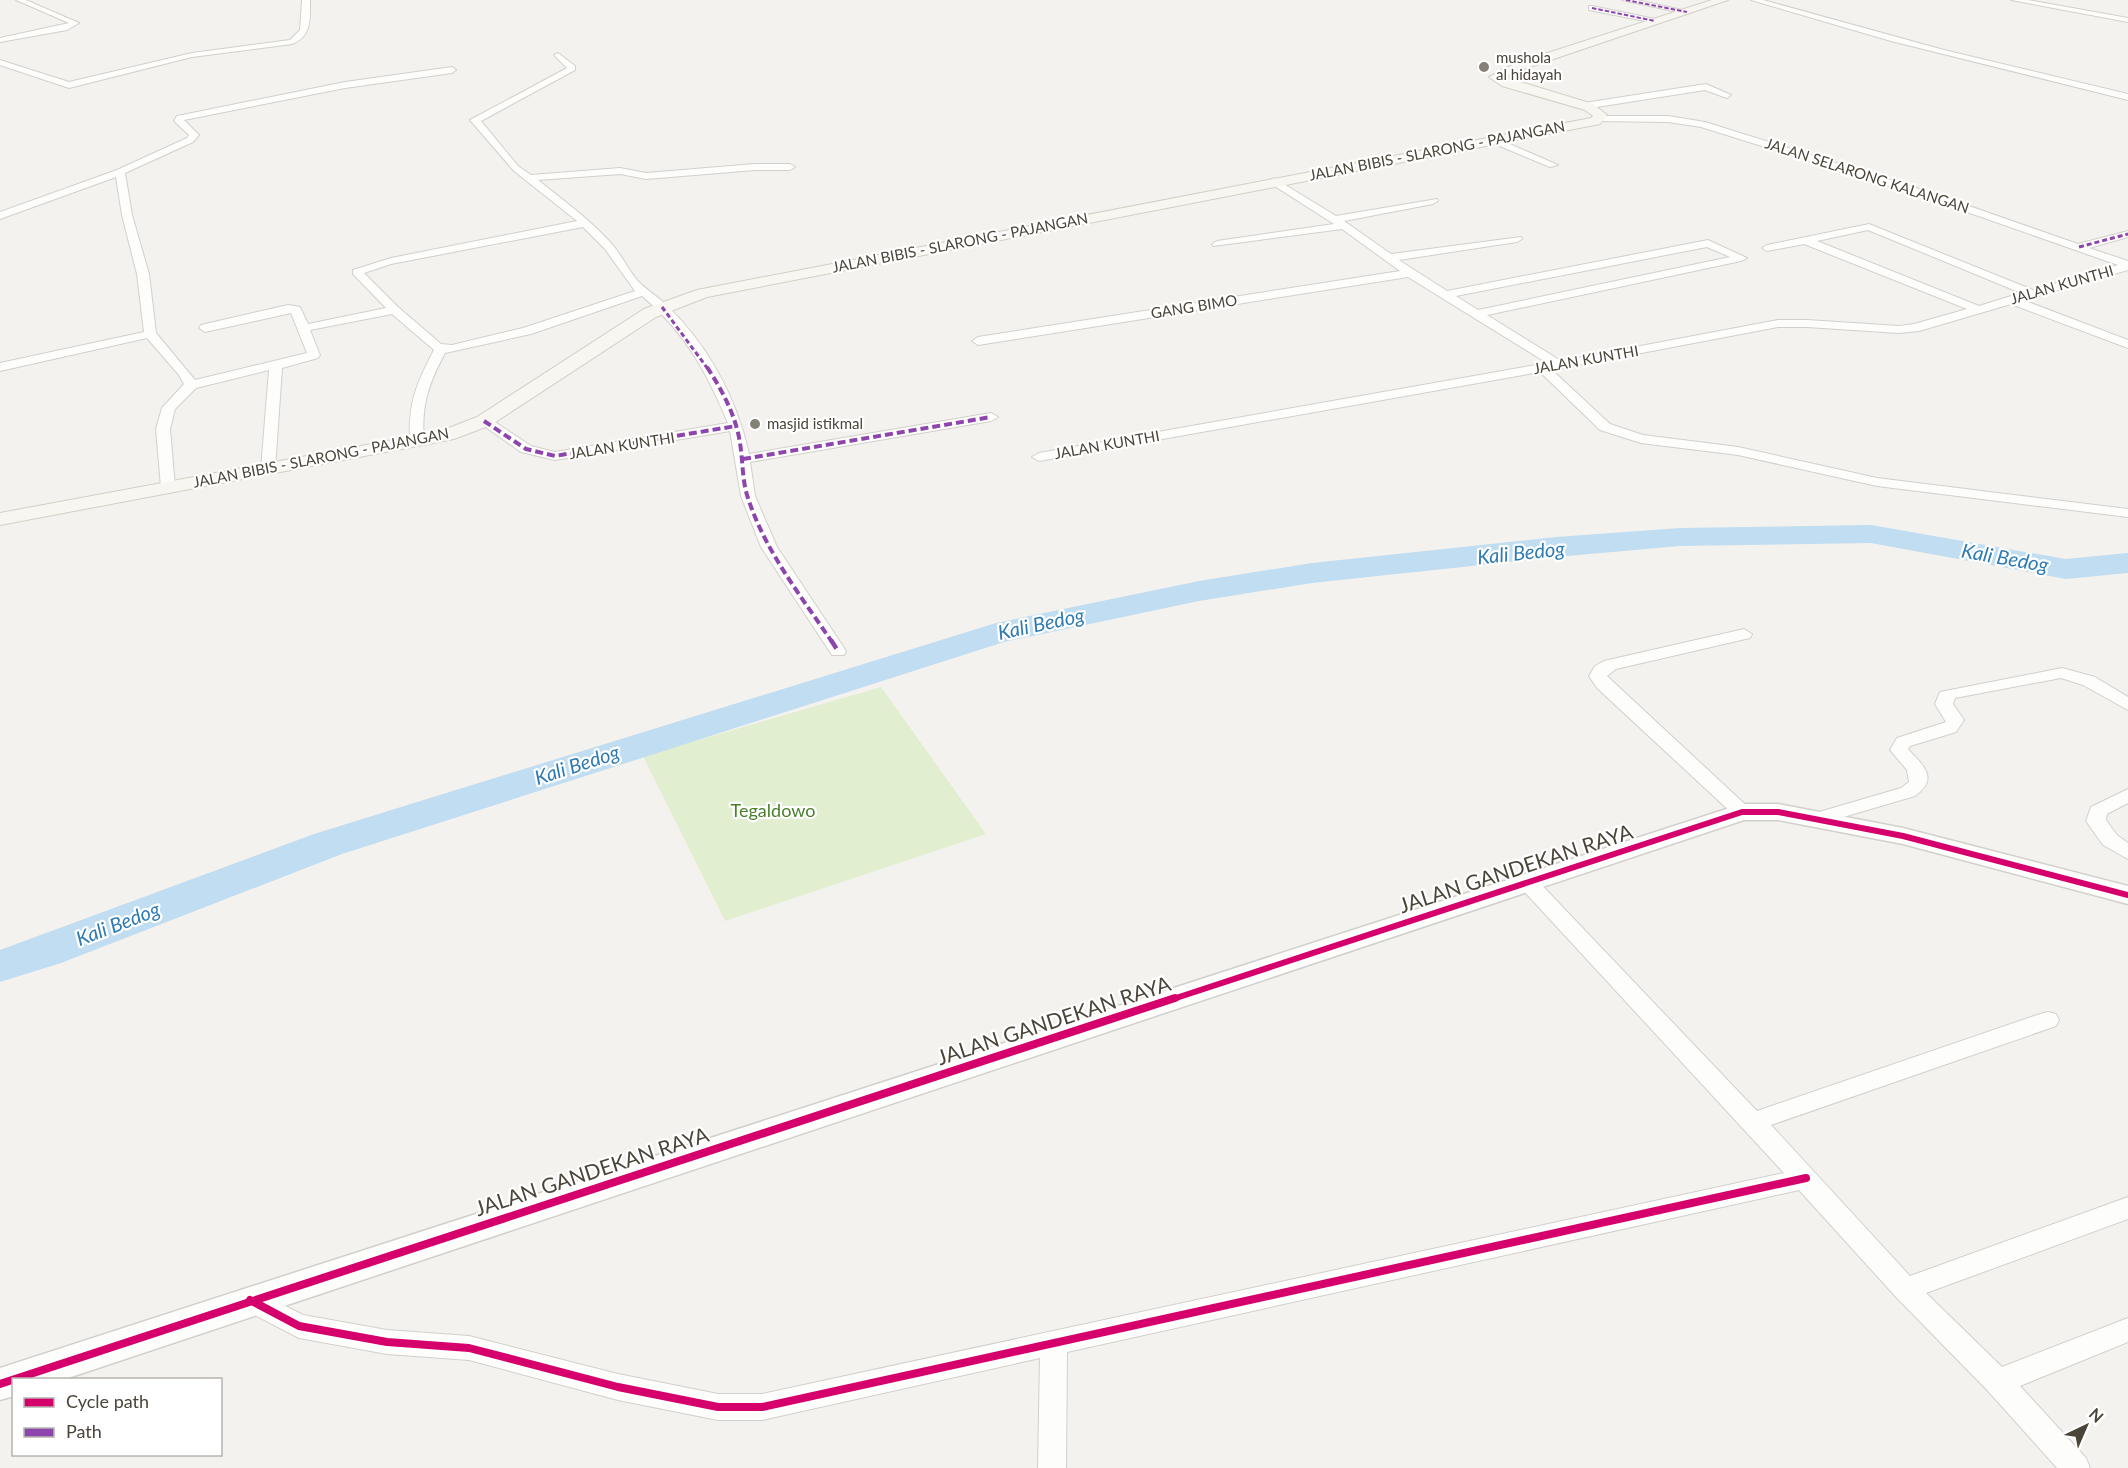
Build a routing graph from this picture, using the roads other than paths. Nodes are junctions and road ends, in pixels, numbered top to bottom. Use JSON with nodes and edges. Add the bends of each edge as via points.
{"nodes":[{"id":1,"x":20,"y":0,"type":"edge"},
{"id":2,"x":306,"y":0,"type":"edge"},
{"id":3,"x":1626,"y":0,"type":"edge"},
{"id":4,"x":1723,"y":0,"type":"edge"},
{"id":5,"x":1755,"y":0,"type":"edge"},
{"id":6,"x":2015,"y":0,"type":"edge"},
{"id":7,"x":2044,"y":0,"type":"edge"},
{"id":8,"x":2030,"y":3,"type":"junction"},
{"id":9,"x":1592,"y":8,"type":"dead end"},
{"id":10,"x":1687,"y":12,"type":"junction"},
{"id":11,"x":2128,"y":20,"type":"edge"},
{"id":12,"x":1655,"y":21,"type":"junction"},
{"id":13,"x":0,"y":40,"type":"edge"},
{"id":14,"x":558,"y":55,"type":"dead end"},
{"id":15,"x":0,"y":62,"type":"edge"},
{"id":16,"x":453,"y":70,"type":"dead end"},
{"id":17,"x":1680,"y":91,"type":"junction"},
{"id":18,"x":1655,"y":94,"type":"junction"},
{"id":19,"x":1727,"y":95,"type":"dead end"},
{"id":20,"x":1631,"y":98,"type":"junction"},
{"id":21,"x":2128,"y":98,"type":"edge"},
{"id":22,"x":1701,"y":99,"type":"dead end"},
{"id":23,"x":1672,"y":101,"type":"dead end"},
{"id":24,"x":1584,"y":106,"type":"junction"},
{"id":25,"x":1651,"y":106,"type":"dead end"},
{"id":26,"x":1600,"y":118,"type":"junction"},
{"id":27,"x":1493,"y":140,"type":"junction"},
{"id":28,"x":1553,"y":165,"type":"dead end"},
{"id":29,"x":790,"y":167,"type":"dead end"},
{"id":30,"x":120,"y":172,"type":"junction"},
{"id":31,"x":529,"y":178,"type":"junction"},
{"id":32,"x":1274,"y":181,"type":"junction"},
{"id":33,"x":1433,"y":201,"type":"dead end"},
{"id":34,"x":0,"y":216,"type":"edge"},
{"id":35,"x":585,"y":223,"type":"junction"},
{"id":36,"x":1339,"y":223,"type":"junction"},
{"id":37,"x":2128,"y":234,"type":"edge"},
{"id":38,"x":1517,"y":238,"type":"dead end"},
{"id":39,"x":1805,"y":240,"type":"junction"},
{"id":40,"x":1217,"y":244,"type":"dead end"},
{"id":41,"x":2079,"y":247,"type":"junction"},
{"id":42,"x":1767,"y":248,"type":"dead end"},
{"id":43,"x":1390,"y":258,"type":"junction"},
{"id":44,"x":2128,"y":265,"type":"edge"},
{"id":45,"x":1585,"y":267,"type":"junction"},
{"id":46,"x":1410,"y":273,"type":"junction"},
{"id":47,"x":1618,"y":284,"type":"junction"},
{"id":48,"x":642,"y":292,"type":"junction"},
{"id":49,"x":2033,"y":294,"type":"junction"},
{"id":50,"x":1445,"y":295,"type":"junction"},
{"id":51,"x":2012,"y":300,"type":"junction"},
{"id":52,"x":662,"y":307,"type":"junction"},
{"id":53,"x":1977,"y":309,"type":"junction"},
{"id":54,"x":394,"y":310,"type":"junction"},
{"id":55,"x":1476,"y":314,"type":"junction"},
{"id":56,"x":205,"y":328,"type":"dead end"},
{"id":57,"x":304,"y":328,"type":"junction"},
{"id":58,"x":150,"y":334,"type":"junction"},
{"id":59,"x":978,"y":341,"type":"dead end"},
{"id":60,"x":2128,"y":344,"type":"edge"},
{"id":61,"x":441,"y":349,"type":"junction"},
{"id":62,"x":276,"y":365,"type":"junction"},
{"id":63,"x":1559,"y":365,"type":"junction"},
{"id":64,"x":0,"y":367,"type":"edge"},
{"id":65,"x":1543,"y":368,"type":"junction"},
{"id":66,"x":191,"y":385,"type":"junction"},
{"id":67,"x":991,"y":417,"type":"dead end"},
{"id":68,"x":484,"y":421,"type":"junction"},
{"id":69,"x":736,"y":426,"type":"junction"},
{"id":70,"x":417,"y":442,"type":"junction"},
{"id":71,"x":1040,"y":457,"type":"dead end"},
{"id":72,"x":744,"y":459,"type":"junction"},
{"id":73,"x":268,"y":469,"type":"junction"},
{"id":74,"x":168,"y":487,"type":"junction"},
{"id":75,"x":2128,"y":513,"type":"edge"},
{"id":76,"x":0,"y":519,"type":"edge"},
{"id":77,"x":1744,"y":634,"type":"dead end"},
{"id":78,"x":838,"y":651,"type":"dead end"},
{"id":79,"x":2128,"y":705,"type":"edge"},
{"id":80,"x":2128,"y":795,"type":"edge"},
{"id":81,"x":1742,"y":812,"type":"junction"},
{"id":82,"x":1816,"y":819,"type":"junction"},
{"id":83,"x":2128,"y":852,"type":"edge"},
{"id":84,"x":1527,"y":882,"type":"junction"},
{"id":85,"x":2128,"y":895,"type":"edge"},
{"id":86,"x":2048,"y":1020,"type":"dead end"},
{"id":87,"x":1753,"y":1122,"type":"junction"},
{"id":88,"x":1806,"y":1178,"type":"junction"},
{"id":89,"x":2128,"y":1208,"type":"edge"},
{"id":90,"x":1905,"y":1289,"type":"junction"},
{"id":91,"x":250,"y":1300,"type":"junction"},
{"id":92,"x":2128,"y":1330,"type":"edge"},
{"id":93,"x":1054,"y":1343,"type":"junction"},
{"id":94,"x":15,"y":1378,"type":"edge"},
{"id":95,"x":1998,"y":1382,"type":"junction"},
{"id":96,"x":1052,"y":1468,"type":"edge"},
{"id":97,"x":2076,"y":1468,"type":"edge"}],
"edges":[{"from":1,"to":13,"type":"street","via":[[75,23],[67,28]]},
{"from":2,"to":15,"type":"street","via":[[306,30],[292,42],[192,55],[69,85]]},
{"from":3,"to":10,"type":"street"},
{"from":4,"to":10,"type":"main road","name":"JALAN BIBIS - SLARONG - PAJANGAN"},
{"from":5,"to":21,"type":"street","via":[[1989,65]]},
{"from":6,"to":8,"type":"street"},
{"from":7,"to":8,"type":"street"},
{"from":8,"to":11,"type":"street"},
{"from":9,"to":12,"type":"street"},
{"from":10,"to":12,"type":"main road","name":"JALAN BIBIS - SLARONG - PAJANGAN"},
{"from":12,"to":24,"type":"main road","name":"JALAN BIBIS - SLARONG - PAJANGAN","via":[[1495,77]]},
{"from":14,"to":31,"type":"street","via":[[572,68],[475,120]]},
{"from":16,"to":30,"type":"street","via":[[345,85],[180,118],[193,138]]},
{"from":17,"to":18,"type":"street"},
{"from":17,"to":19,"type":"street","via":[[1706,87]]},
{"from":17,"to":22,"type":"street"},
{"from":18,"to":20,"type":"street"},
{"from":18,"to":23,"type":"street"},
{"from":20,"to":24,"type":"street"},
{"from":20,"to":25,"type":"street"},
{"from":24,"to":26,"type":"main road","name":"JALAN BIBIS - SLARONG - PAJANGAN","via":[[1596,111]]},
{"from":26,"to":27,"type":"main road","name":"JALAN BIBIS - SLARONG - PAJANGAN"},
{"from":26,"to":41,"type":"street","name":"JALAN SELARONG KALANGAN","via":[[1702,124]]},
{"from":27,"to":28,"type":"street"},
{"from":27,"to":32,"type":"main road","name":"JALAN BIBIS - SLARONG - PAJANGAN"},
{"from":29,"to":31,"type":"street","via":[[645,176],[620,171]]},
{"from":30,"to":34,"type":"street"},
{"from":30,"to":58,"type":"street","via":[[142,274]]},
{"from":31,"to":35,"type":"street"},
{"from":32,"to":36,"type":"street"},
{"from":32,"to":52,"type":"main road","name":"JALAN BIBIS - SLARONG - PAJANGAN","via":[[720,289]]},
{"from":33,"to":36,"type":"street"},
{"from":35,"to":48,"type":"street","via":[[609,247]]},
{"from":35,"to":54,"type":"street","via":[[391,261],[357,272]]},
{"from":36,"to":40,"type":"street"},
{"from":36,"to":43,"type":"street"},
{"from":37,"to":41,"type":"street"},
{"from":38,"to":43,"type":"street"},
{"from":39,"to":42,"type":"street"},
{"from":39,"to":49,"type":"street","via":[[1869,227]]},
{"from":39,"to":53,"type":"street"},
{"from":41,"to":44,"type":"street","name":"JALAN SELARONG KALANGAN"},
{"from":43,"to":46,"type":"street"},
{"from":44,"to":49,"type":"street","name":"JALAN KUNTHI"},
{"from":45,"to":47,"type":"street"},
{"from":45,"to":47,"type":"street","via":[[1708,243],[1741,258]]},
{"from":45,"to":50,"type":"street"},
{"from":46,"to":50,"type":"street"},
{"from":46,"to":59,"type":"street","name":"GANG BIMO"},
{"from":47,"to":55,"type":"street"},
{"from":48,"to":52,"type":"street"},
{"from":48,"to":61,"type":"street","via":[[527,331]]},
{"from":49,"to":51,"type":"street","name":"JALAN KUNTHI"},
{"from":50,"to":55,"type":"street"},
{"from":51,"to":53,"type":"street","name":"JALAN KUNTHI"},
{"from":51,"to":60,"type":"street"},
{"from":52,"to":68,"type":"main road","name":"JALAN BIBIS - SLARONG - PAJANGAN"},
{"from":52,"to":69,"type":"street","via":[[715,377]]},
{"from":53,"to":63,"type":"street","name":"JALAN KUNTHI","via":[[1903,330],[1788,323]]},
{"from":54,"to":57,"type":"street"},
{"from":54,"to":61,"type":"street"},
{"from":55,"to":63,"type":"street"},
{"from":56,"to":57,"type":"street","via":[[293,309]]},
{"from":57,"to":62,"type":"street","via":[[314,355]]},
{"from":58,"to":64,"type":"street"},
{"from":58,"to":66,"type":"street"},
{"from":61,"to":70,"type":"street","via":[[418,393]]},
{"from":62,"to":66,"type":"street"},
{"from":62,"to":73,"type":"street"},
{"from":63,"to":65,"type":"street","name":"JALAN KUNTHI"},
{"from":65,"to":71,"type":"street","name":"JALAN KUNTHI"},
{"from":65,"to":75,"type":"street","via":[[1605,427],[1641,439],[1738,451],[1877,482]]},
{"from":66,"to":74,"type":"street","via":[[171,405],[163,429]]},
{"from":67,"to":72,"type":"street"},
{"from":68,"to":69,"type":"street","name":"JALAN KUNTHI","via":[[527,450],[555,456]]},
{"from":68,"to":70,"type":"main road","name":"JALAN BIBIS - SLARONG - PAJANGAN"},
{"from":69,"to":72,"type":"street"},
{"from":70,"to":73,"type":"main road","name":"JALAN BIBIS - SLARONG - PAJANGAN"},
{"from":72,"to":78,"type":"street","via":[[748,496],[770,547]]},
{"from":73,"to":74,"type":"main road","name":"JALAN BIBIS - SLARONG - PAJANGAN"},
{"from":74,"to":76,"type":"main road","name":"JALAN BIBIS - SLARONG - PAJANGAN"},
{"from":77,"to":81,"type":"street","via":[[1610,665],[1598,676]]},
{"from":79,"to":82,"type":"street","via":[[2089,681],[2062,673],[1950,694],[1944,704],[1954,724],[1900,745],[1899,750],[1920,777],[1918,785],[1908,792]]},
{"from":80,"to":83,"type":"street","via":[[2098,811],[2096,821],[2110,840]]},
{"from":81,"to":82,"type":"street","name":"JALAN GANDEKAN RAYA","via":[[1778,812]]},
{"from":81,"to":84,"type":"street","name":"JALAN GANDEKAN RAYA"},
{"from":82,"to":85,"type":"street","name":"JALAN GANDEKAN RAYA","via":[[1903,836]]},
{"from":84,"to":87,"type":"street"},
{"from":84,"to":91,"type":"street","name":"JALAN GANDEKAN RAYA"},
{"from":86,"to":87,"type":"street"},
{"from":87,"to":88,"type":"street"},
{"from":88,"to":90,"type":"street"},
{"from":88,"to":93,"type":"street"},
{"from":89,"to":90,"type":"street"},
{"from":90,"to":95,"type":"street"},
{"from":91,"to":93,"type":"street","via":[[299,1326],[387,1342],[469,1348],[618,1387],[718,1407],[762,1407]]},
{"from":91,"to":94,"type":"street","name":"JALAN GANDEKAN RAYA"},
{"from":92,"to":95,"type":"street"},
{"from":93,"to":96,"type":"street"},
{"from":95,"to":97,"type":"street"}]}
